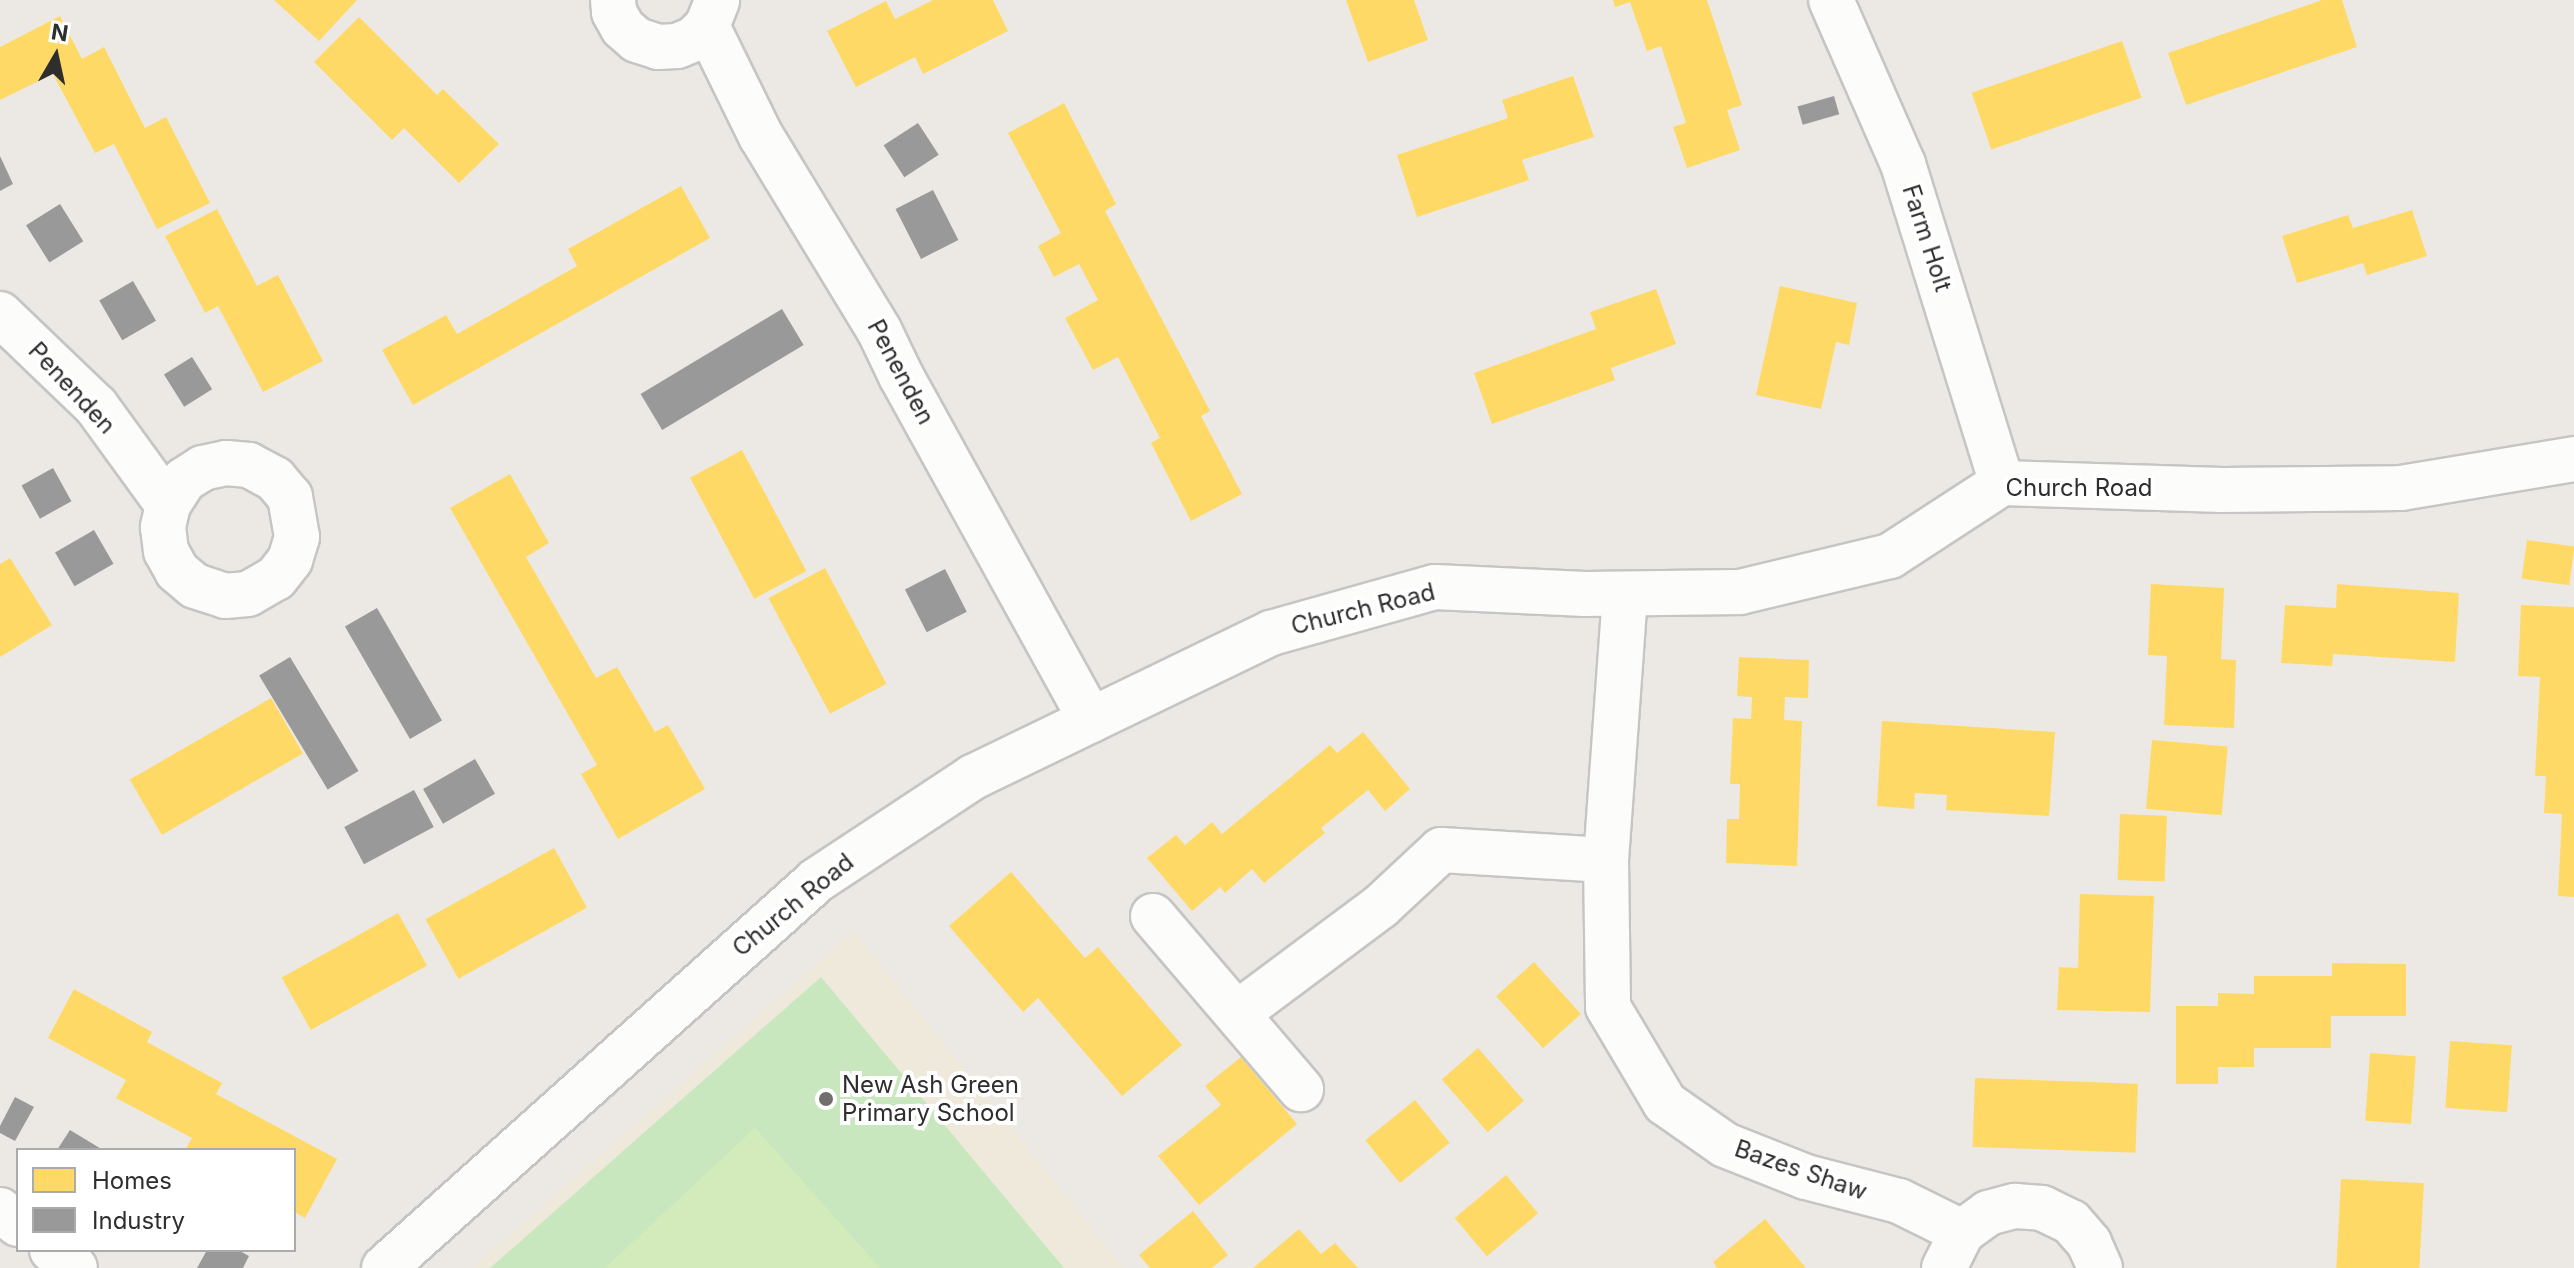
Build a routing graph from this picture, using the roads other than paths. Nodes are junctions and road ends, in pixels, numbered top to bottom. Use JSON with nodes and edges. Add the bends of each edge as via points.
{"nodes":[{"id":1,"x":613,"y":0,"type":"edge"},
{"id":2,"x":1831,"y":0,"type":"edge"},
{"id":3,"x":712,"y":13,"type":"edge"},
{"id":4,"x":0,"y":314,"type":"edge"},
{"id":5,"x":2574,"y":459,"type":"edge"},
{"id":6,"x":2002,"y":483,"type":"junction"},
{"id":7,"x":168,"y":505,"type":"dead end"},
{"id":8,"x":1625,"y":595,"type":"junction"},
{"id":9,"x":1091,"y":720,"type":"junction"},
{"id":10,"x":1606,"y":860,"type":"junction"},
{"id":11,"x":1153,"y":916,"type":"dead end"},
{"id":12,"x":1239,"y":1012,"type":"junction"},
{"id":13,"x":1301,"y":1089,"type":"dead end"},
{"id":14,"x":0,"y":1210,"type":"edge"},
{"id":15,"x":16,"y":1222,"type":"edge"},
{"id":16,"x":1953,"y":1250,"type":"edge"},
{"id":17,"x":55,"y":1252,"type":"edge"},
{"id":18,"x":75,"y":1268,"type":"edge"},
{"id":19,"x":384,"y":1268,"type":"edge"},
{"id":20,"x":2100,"y":1268,"type":"edge"}],
"edges":[{"from":1,"to":3,"type":"street","name":"Penenden","via":[[623,28],[658,47],[694,39]]},
{"from":2,"to":6,"type":"street","name":"Farm Holt","via":[[1903,164]]},
{"from":3,"to":9,"type":"street","name":"Penenden","via":[[761,136],[879,330]]},
{"from":4,"to":7,"type":"street","name":"Penenden","via":[[96,406]]},
{"from":5,"to":6,"type":"street","name":"Church Road","via":[[2401,488],[2222,490]]},
{"from":6,"to":8,"type":"street","name":"Church Road","via":[[1890,556],[1740,592]]},
{"from":8,"to":9,"type":"street","name":"Church Road","via":[[1435,587],[1271,633]]},
{"from":8,"to":10,"type":"street","name":"Bazes Shaw"},
{"from":9,"to":19,"type":"street","name":"Church Road","via":[[973,777],[817,880]]},
{"from":10,"to":12,"type":"street","via":[[1441,850],[1381,906]]},
{"from":10,"to":16,"type":"street","name":"Bazes Shaw","via":[[1608,1007],[1665,1103],[1725,1145],[1806,1177],[1899,1201]]},
{"from":11,"to":12,"type":"street"},
{"from":12,"to":13,"type":"street"},
{"from":14,"to":15,"type":"street"},
{"from":16,"to":20,"type":"street","name":"Bazes Shaw","via":[[1988,1213],[2015,1206],[2042,1208],[2071,1222],[2089,1243]]},
{"from":17,"to":18,"type":"street"}]}
